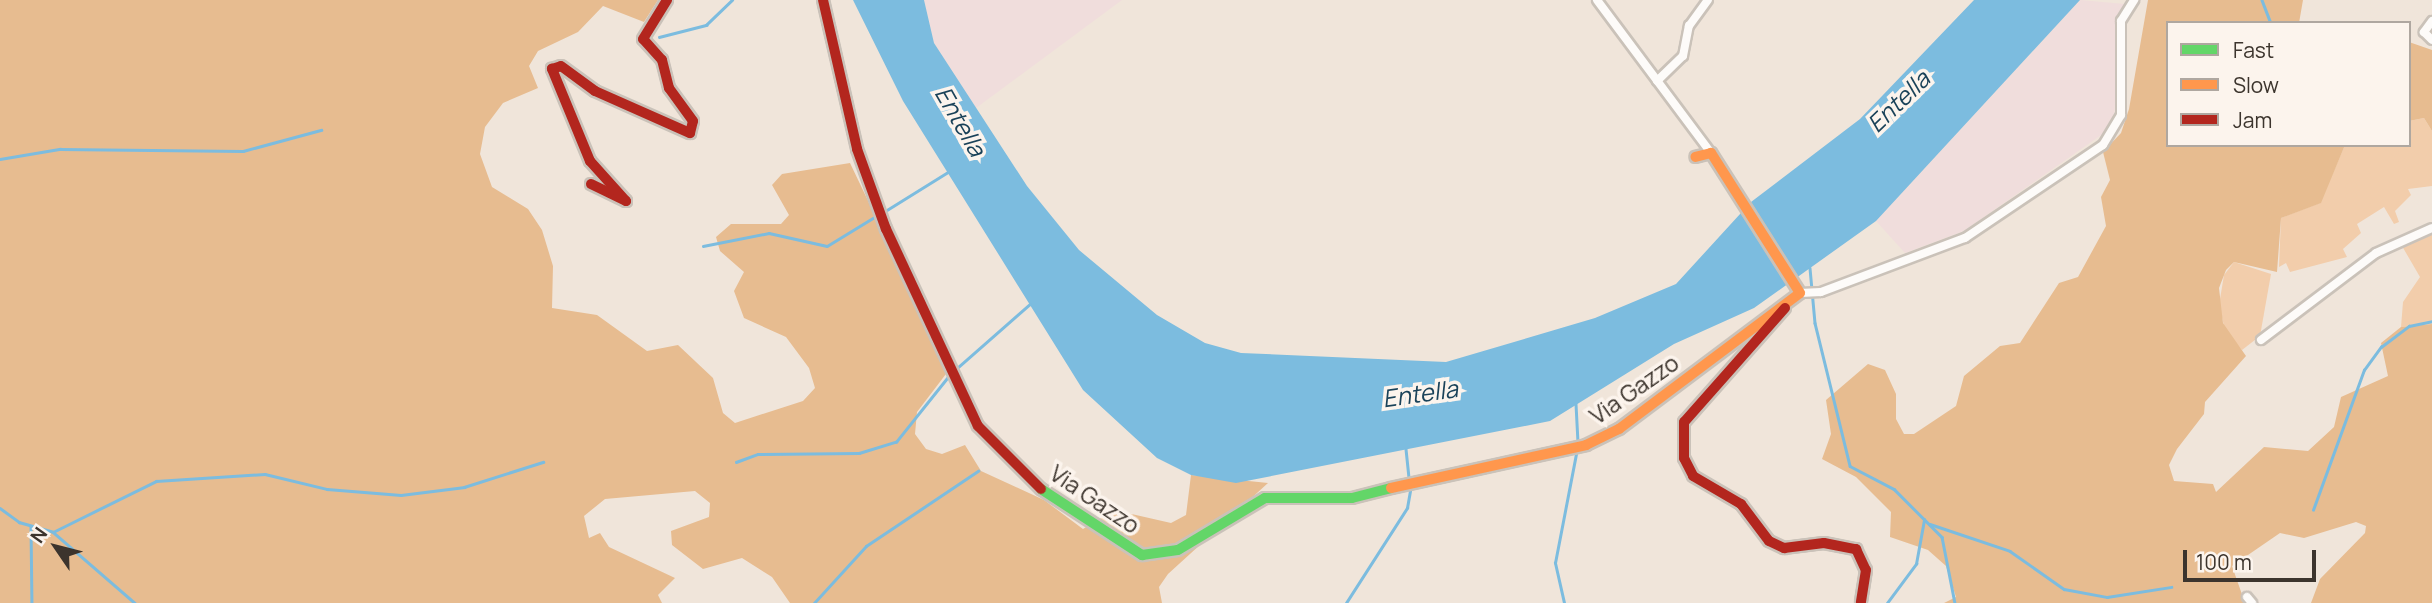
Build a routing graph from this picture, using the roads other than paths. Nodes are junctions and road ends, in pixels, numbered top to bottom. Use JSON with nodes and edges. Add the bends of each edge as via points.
{"nodes":[{"id":1,"x":667,"y":0,"type":"edge"},
{"id":2,"x":823,"y":0,"type":"edge"},
{"id":3,"x":1597,"y":0,"type":"edge"},
{"id":4,"x":1708,"y":0,"type":"edge"},
{"id":5,"x":2134,"y":0,"type":"edge"},
{"id":6,"x":2432,"y":21,"type":"edge"},
{"id":7,"x":2432,"y":40,"type":"edge"},
{"id":8,"x":1657,"y":81,"type":"junction"},
{"id":9,"x":1712,"y":155,"type":"junction"},
{"id":10,"x":1695,"y":157,"type":"dead end"},
{"id":11,"x":591,"y":184,"type":"dead end"},
{"id":12,"x":2432,"y":228,"type":"edge"},
{"id":13,"x":1799,"y":291,"type":"junction"},
{"id":14,"x":1789,"y":301,"type":"junction"},
{"id":15,"x":2261,"y":340,"type":"dead end"},
{"id":16,"x":1861,"y":603,"type":"edge"}],
"edges":[{"from":1,"to":11,"type":"street","via":[[643,39],[662,60],[669,88],[693,121],[690,133],[595,91],[561,66],[552,69],[590,161],[626,201]]},
{"from":2,"to":14,"type":"street","name":"Via Gazzo","via":[[857,149],[886,229],[978,426],[1049,497],[1142,555],[1178,550],[1265,498],[1352,498],[1587,445],[1619,429]]},
{"from":3,"to":8,"type":"street"},
{"from":4,"to":8,"type":"street","via":[[1689,26],[1683,56]]},
{"from":5,"to":13,"type":"street","via":[[2121,21],[2121,115],[2103,145],[1965,238],[1821,292]]},
{"from":6,"to":7,"type":"street","via":[[2424,32]]},
{"from":8,"to":9,"type":"street"},
{"from":9,"to":10,"type":"street"},
{"from":9,"to":13,"type":"street"},
{"from":12,"to":15,"type":"street","via":[[2376,253]]},
{"from":13,"to":14,"type":"street","name":"Via Gazzo"},
{"from":14,"to":16,"type":"street","via":[[1684,422],[1685,458],[1693,476],[1741,504],[1769,541],[1784,548],[1824,543],[1856,549],[1866,570]]}]}
